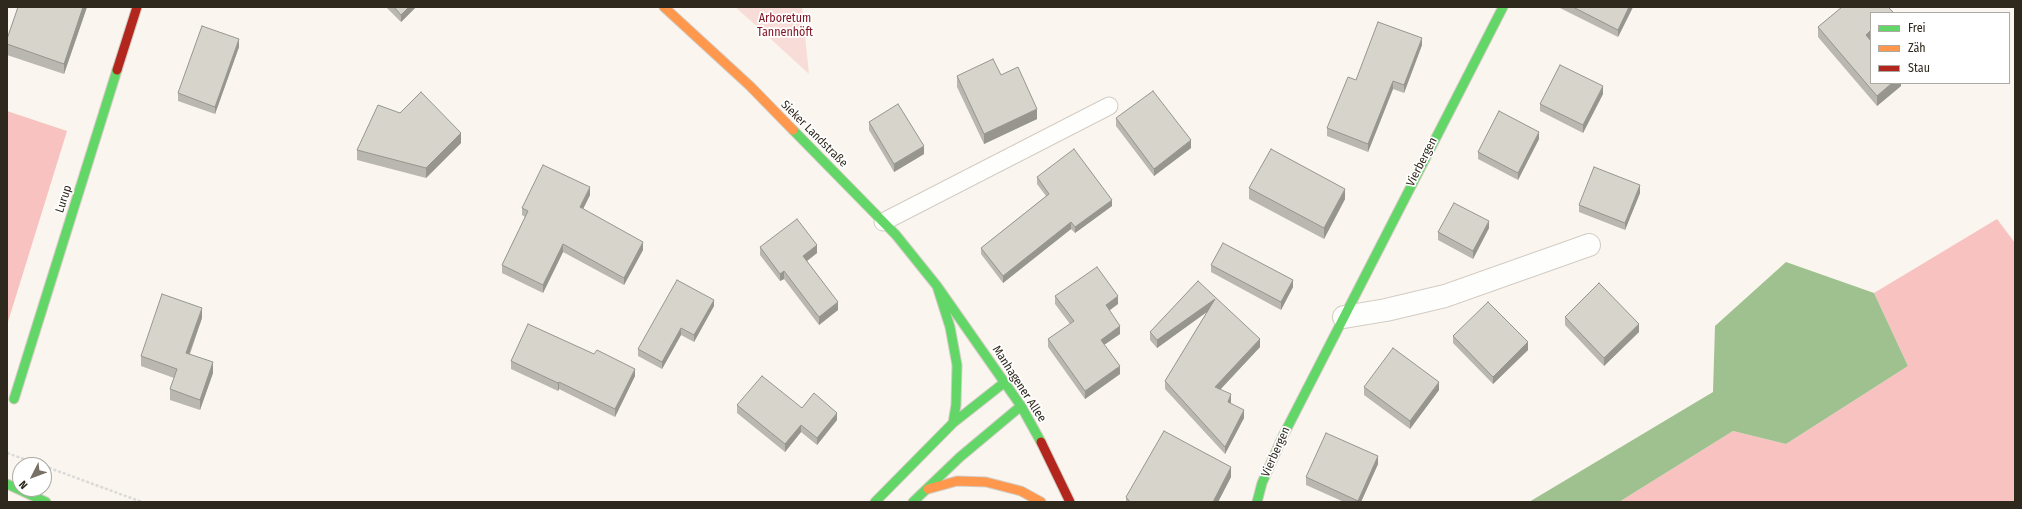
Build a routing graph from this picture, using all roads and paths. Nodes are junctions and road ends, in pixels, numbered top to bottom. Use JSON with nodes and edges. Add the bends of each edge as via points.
{"nodes":[{"id":1,"x":137,"y":7,"type":"edge"},
{"id":2,"x":664,"y":7,"type":"edge"},
{"id":3,"x":1504,"y":7,"type":"edge"},
{"id":4,"x":1109,"y":106,"type":"dead end"},
{"id":5,"x":883,"y":222,"type":"junction"},
{"id":6,"x":1589,"y":245,"type":"dead end"},
{"id":7,"x":937,"y":286,"type":"junction"},
{"id":8,"x":1344,"y":317,"type":"junction"},
{"id":9,"x":1006,"y":382,"type":"junction"},
{"id":10,"x":14,"y":399,"type":"dead end"},
{"id":11,"x":1021,"y":406,"type":"junction"},
{"id":12,"x":953,"y":423,"type":"junction"},
{"id":13,"x":7,"y":452,"type":"edge"},
{"id":14,"x":20,"y":457,"type":"edge"},
{"id":15,"x":52,"y":469,"type":"edge"},
{"id":16,"x":7,"y":484,"type":"edge"},
{"id":17,"x":926,"y":489,"type":"junction"},
{"id":18,"x":46,"y":502,"type":"edge"},
{"id":19,"x":142,"y":502,"type":"edge"},
{"id":20,"x":875,"y":502,"type":"edge"},
{"id":21,"x":914,"y":502,"type":"edge"},
{"id":22,"x":1041,"y":502,"type":"edge"},
{"id":23,"x":1070,"y":502,"type":"edge"},
{"id":24,"x":1257,"y":502,"type":"edge"}],
"edges":[{"from":1,"to":10,"type":"main road","name":"Lurup"},
{"from":2,"to":5,"type":"main road","name":"Sieker Landstraße","via":[[750,86]]},
{"from":3,"to":8,"type":"main road","name":"Vierbergen","via":[[1465,78]]},
{"from":4,"to":5,"type":"lane"},
{"from":5,"to":7,"type":"main road","name":"Sieker Landstraße"},
{"from":6,"to":8,"type":"street","via":[[1445,296]]},
{"from":7,"to":9,"type":"main road","name":"Manhagener Allee"},
{"from":7,"to":12,"type":"main road","via":[[950,327],[957,365]]},
{"from":8,"to":24,"type":"main road","name":"Vierbergen","via":[[1283,436],[1262,483]]},
{"from":9,"to":11,"type":"main road","name":"Manhagener Allee"},
{"from":9,"to":12,"type":"main road"},
{"from":11,"to":17,"type":"main road"},
{"from":11,"to":23,"type":"main road","name":"Manhagener Allee","via":[[1050,458]]},
{"from":12,"to":20,"type":"main road"},
{"from":13,"to":14,"type":"path"},
{"from":15,"to":19,"type":"path"},
{"from":16,"to":18,"type":"main road"},
{"from":17,"to":21,"type":"main road"},
{"from":17,"to":22,"type":"main road","via":[[957,481],[986,482],[1021,491]]}]}
